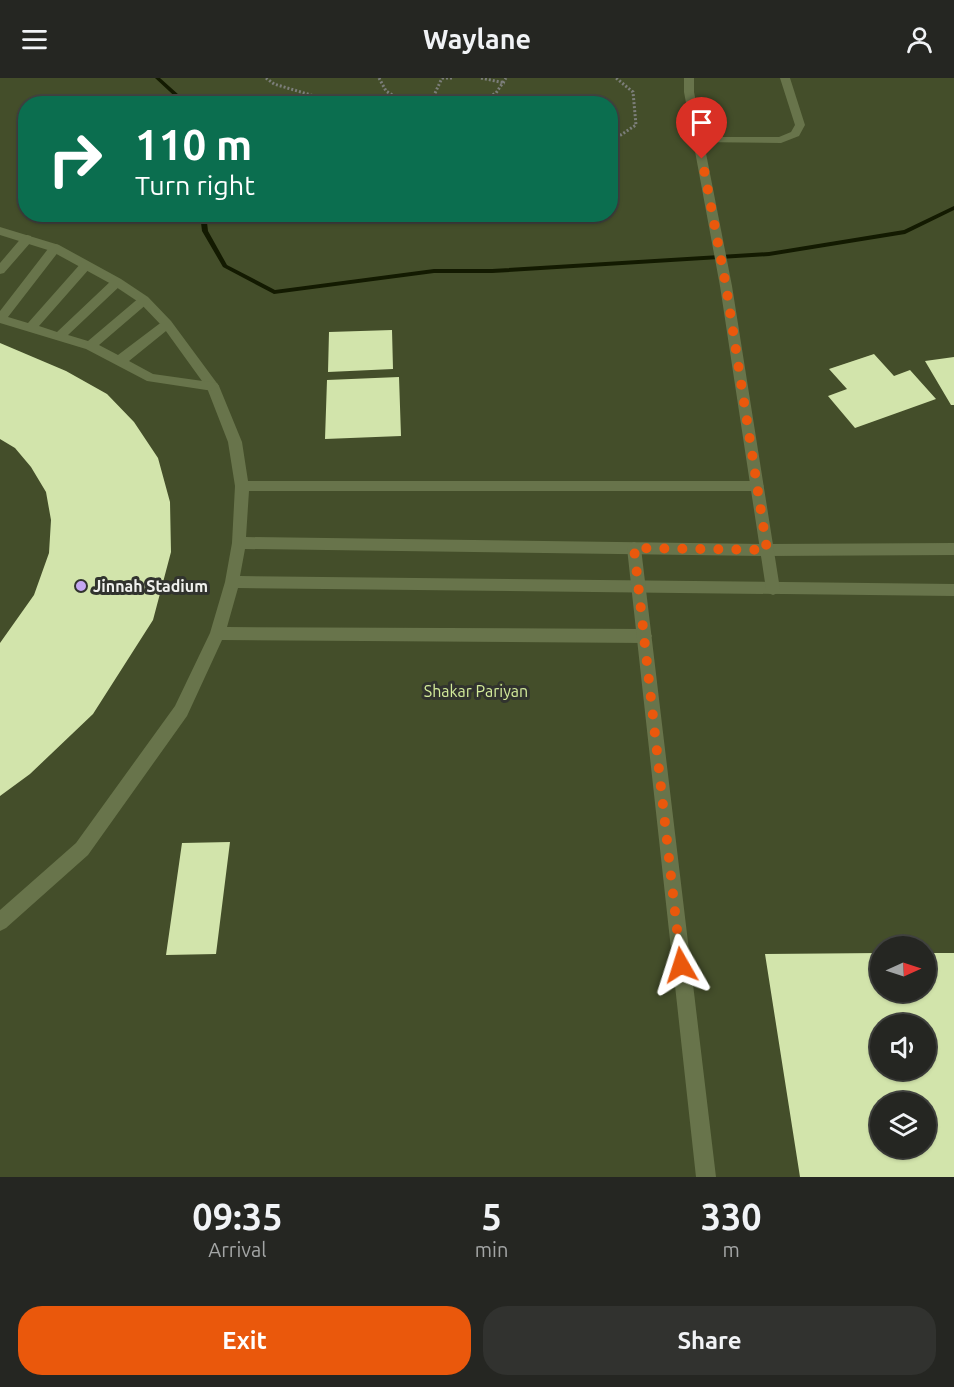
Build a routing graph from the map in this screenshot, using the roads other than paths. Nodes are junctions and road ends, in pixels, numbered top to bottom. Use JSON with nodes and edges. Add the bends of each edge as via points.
{"nodes":[{"id":1,"x":689,"y":78,"type":"edge"},
{"id":2,"x":785,"y":78,"type":"edge"},
{"id":3,"x":699,"y":140,"type":"junction"},
{"id":4,"x":0,"y":231,"type":"edge"},
{"id":5,"x":27,"y":239,"type":"junction"},
{"id":6,"x":55,"y":248,"type":"junction"},
{"id":7,"x":86,"y":265,"type":"junction"},
{"id":8,"x":0,"y":270,"type":"edge"},
{"id":9,"x":117,"y":282,"type":"junction"},
{"id":10,"x":144,"y":300,"type":"junction"},
{"id":11,"x":0,"y":319,"type":"edge"},
{"id":12,"x":167,"y":324,"type":"junction"},
{"id":13,"x":31,"y":327,"type":"junction"},
{"id":14,"x":60,"y":336,"type":"junction"},
{"id":15,"x":90,"y":346,"type":"junction"},
{"id":16,"x":121,"y":360,"type":"junction"},
{"id":17,"x":213,"y":386,"type":"junction"},
{"id":18,"x":242,"y":486,"type":"junction"},
{"id":19,"x":757,"y":486,"type":"junction"},
{"id":20,"x":239,"y":543,"type":"junction"},
{"id":21,"x":634,"y":548,"type":"junction"},
{"id":22,"x":954,"y":549,"type":"edge"},
{"id":23,"x":767,"y":550,"type":"junction"},
{"id":24,"x":232,"y":582,"type":"junction"},
{"id":25,"x":638,"y":588,"type":"junction"},
{"id":26,"x":773,"y":589,"type":"junction"},
{"id":27,"x":954,"y":590,"type":"edge"},
{"id":28,"x":218,"y":633,"type":"junction"},
{"id":29,"x":644,"y":636,"type":"junction"},
{"id":30,"x":0,"y":922,"type":"edge"},
{"id":31,"x":706,"y":1177,"type":"edge"}],
"edges":[{"from":1,"to":3,"type":"street"},
{"from":2,"to":3,"type":"street","via":[[800,125],[795,134],[781,140]]},
{"from":3,"to":19,"type":"street"},
{"from":4,"to":5,"type":"street"},
{"from":5,"to":6,"type":"street"},
{"from":5,"to":8,"type":"street"},
{"from":6,"to":7,"type":"street"},
{"from":6,"to":11,"type":"street"},
{"from":7,"to":9,"type":"street"},
{"from":7,"to":13,"type":"street"},
{"from":9,"to":10,"type":"street"},
{"from":9,"to":14,"type":"street"},
{"from":10,"to":12,"type":"street"},
{"from":10,"to":15,"type":"street"},
{"from":11,"to":13,"type":"street"},
{"from":12,"to":16,"type":"street"},
{"from":12,"to":17,"type":"street"},
{"from":13,"to":14,"type":"street"},
{"from":14,"to":15,"type":"street"},
{"from":15,"to":16,"type":"street"},
{"from":16,"to":17,"type":"street","via":[[151,378]]},
{"from":17,"to":18,"type":"street","via":[[235,442]]},
{"from":18,"to":19,"type":"street"},
{"from":18,"to":20,"type":"street"},
{"from":19,"to":23,"type":"street"},
{"from":20,"to":21,"type":"street"},
{"from":20,"to":24,"type":"street"},
{"from":21,"to":23,"type":"street"},
{"from":21,"to":25,"type":"street"},
{"from":22,"to":23,"type":"street"},
{"from":23,"to":26,"type":"street"},
{"from":24,"to":25,"type":"street"},
{"from":24,"to":28,"type":"street"},
{"from":25,"to":26,"type":"street"},
{"from":25,"to":29,"type":"street"},
{"from":26,"to":27,"type":"street"},
{"from":28,"to":29,"type":"street"},
{"from":28,"to":30,"type":"street","via":[[181,711],[81,849]]},
{"from":29,"to":31,"type":"street"}]}
